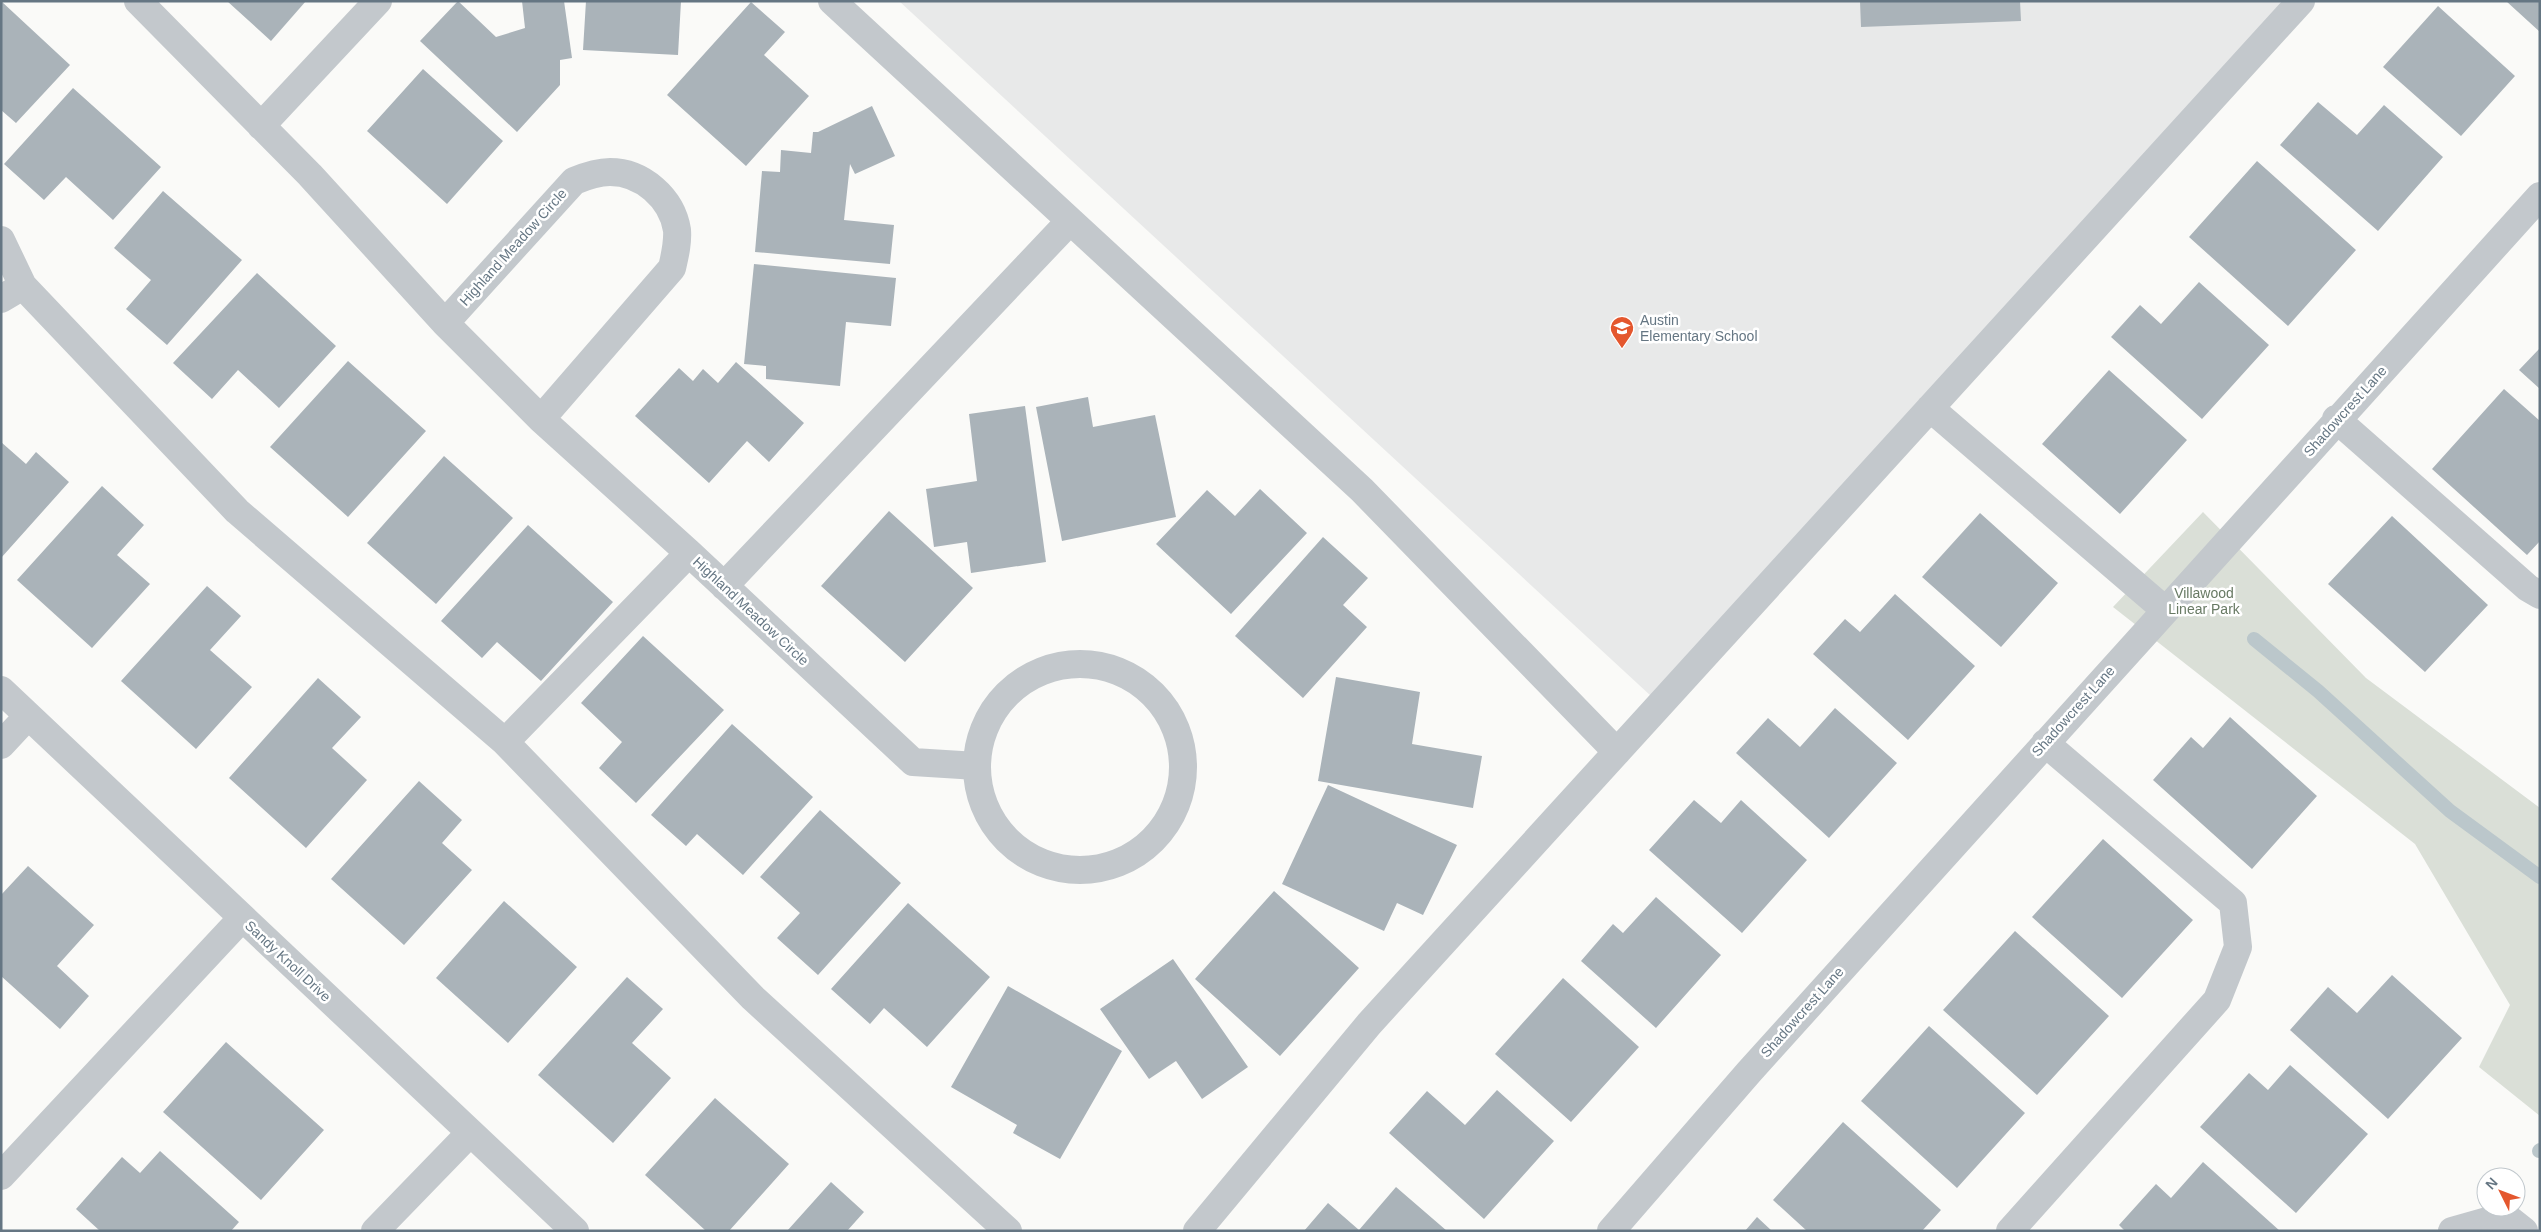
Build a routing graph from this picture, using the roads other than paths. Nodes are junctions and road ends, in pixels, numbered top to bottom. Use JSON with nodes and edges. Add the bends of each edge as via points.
{"nodes":[{"id":1,"x":138,"y":1,"type":"edge"},
{"id":2,"x":378,"y":1,"type":"edge"},
{"id":3,"x":832,"y":1,"type":"edge"},
{"id":4,"x":2301,"y":1,"type":"edge"},
{"id":5,"x":261,"y":126,"type":"junction"},
{"id":6,"x":2540,"y":196,"type":"edge"},
{"id":7,"x":1070,"y":221,"type":"junction"},
{"id":8,"x":1,"y":240,"type":"edge"},
{"id":9,"x":12,"y":293,"type":"edge"},
{"id":10,"x":445,"y":323,"type":"junction"},
{"id":11,"x":1930,"y":408,"type":"junction"},
{"id":12,"x":541,"y":419,"type":"junction"},
{"id":13,"x":2336,"y":420,"type":"junction"},
{"id":14,"x":689,"y":553,"type":"junction"},
{"id":15,"x":724,"y":586,"type":"junction"},
{"id":16,"x":2540,"y":595,"type":"edge"},
{"id":17,"x":2165,"y":610,"type":"junction"},
{"id":18,"x":1,"y":690,"type":"edge"},
{"id":19,"x":28,"y":716,"type":"junction"},
{"id":20,"x":505,"y":742,"type":"junction"},
{"id":21,"x":2045,"y":743,"type":"junction"},
{"id":22,"x":1,"y":745,"type":"edge"},
{"id":23,"x":1617,"y":752,"type":"junction"},
{"id":24,"x":977,"y":766,"type":"junction"},
{"id":25,"x":242,"y":918,"type":"junction"},
{"id":26,"x":470,"y":1133,"type":"junction"},
{"id":27,"x":1,"y":1176,"type":"edge"},
{"id":28,"x":2514,"y":1223,"type":"edge"},
{"id":29,"x":375,"y":1231,"type":"edge"},
{"id":30,"x":575,"y":1231,"type":"edge"},
{"id":31,"x":1008,"y":1231,"type":"edge"},
{"id":32,"x":1198,"y":1231,"type":"edge"},
{"id":33,"x":1611,"y":1231,"type":"edge"},
{"id":34,"x":2010,"y":1231,"type":"edge"},
{"id":35,"x":2452,"y":1231,"type":"edge"}],
"edges":[{"from":1,"to":5,"type":"street","name":"Highland Meadow Circle"},
{"from":2,"to":5,"type":"street"},
{"from":3,"to":7,"type":"street"},
{"from":4,"to":11,"type":"street"},
{"from":5,"to":10,"type":"street","name":"Highland Meadow Circle"},
{"from":6,"to":13,"type":"street","name":"Shadowcrest Lane"},
{"from":7,"to":15,"type":"street"},
{"from":7,"to":23,"type":"street","via":[[1362,490]]},
{"from":8,"to":9,"type":"street"},
{"from":9,"to":20,"type":"street","via":[[237,511]]},
{"from":10,"to":12,"type":"street","name":"Highland Meadow Circle"},
{"from":10,"to":12,"type":"street","name":"Highland Meadow Circle","via":[[574,181],[591,174],[629,174],[647,182],[661,195],[677,230],[672,268]]},
{"from":11,"to":17,"type":"street"},
{"from":11,"to":23,"type":"street"},
{"from":12,"to":14,"type":"street","name":"Highland Meadow Circle"},
{"from":13,"to":16,"type":"street","via":[[2528,588]]},
{"from":13,"to":17,"type":"street","name":"Shadowcrest Lane"},
{"from":14,"to":15,"type":"street","name":"Highland Meadow Circle"},
{"from":14,"to":20,"type":"street"},
{"from":15,"to":24,"type":"street","name":"Highland Meadow Circle","via":[[913,762]]},
{"from":17,"to":21,"type":"street","name":"Shadowcrest Lane"},
{"from":18,"to":19,"type":"street","name":"Sandy Knoll Drive"},
{"from":19,"to":22,"type":"street"},
{"from":19,"to":25,"type":"street","name":"Sandy Knoll Drive"},
{"from":20,"to":31,"type":"street","via":[[753,998]]},
{"from":21,"to":33,"type":"street","name":"Shadowcrest Lane","via":[[1749,1072]]},
{"from":21,"to":34,"type":"street","via":[[2233,903],[2238,947],[2217,1000]]},
{"from":23,"to":32,"type":"street","via":[[1368,1024]]},
{"from":24,"to":24,"type":"street","via":[[980,794],[991,821],[1009,844],[1033,860],[1060,870],[1089,871],[1117,864],[1143,850],[1163,830],[1177,804],[1184,777],[1183,752],[1177,729],[1165,707],[1149,689],[1114,669],[1080,663],[1054,667],[1028,677],[1008,693],[991,714],[980,739]]},
{"from":25,"to":26,"type":"street","name":"Sandy Knoll Drive"},
{"from":25,"to":27,"type":"street"},
{"from":26,"to":29,"type":"street"},
{"from":26,"to":30,"type":"street","name":"Sandy Knoll Drive"},
{"from":28,"to":35,"type":"street"}]}
